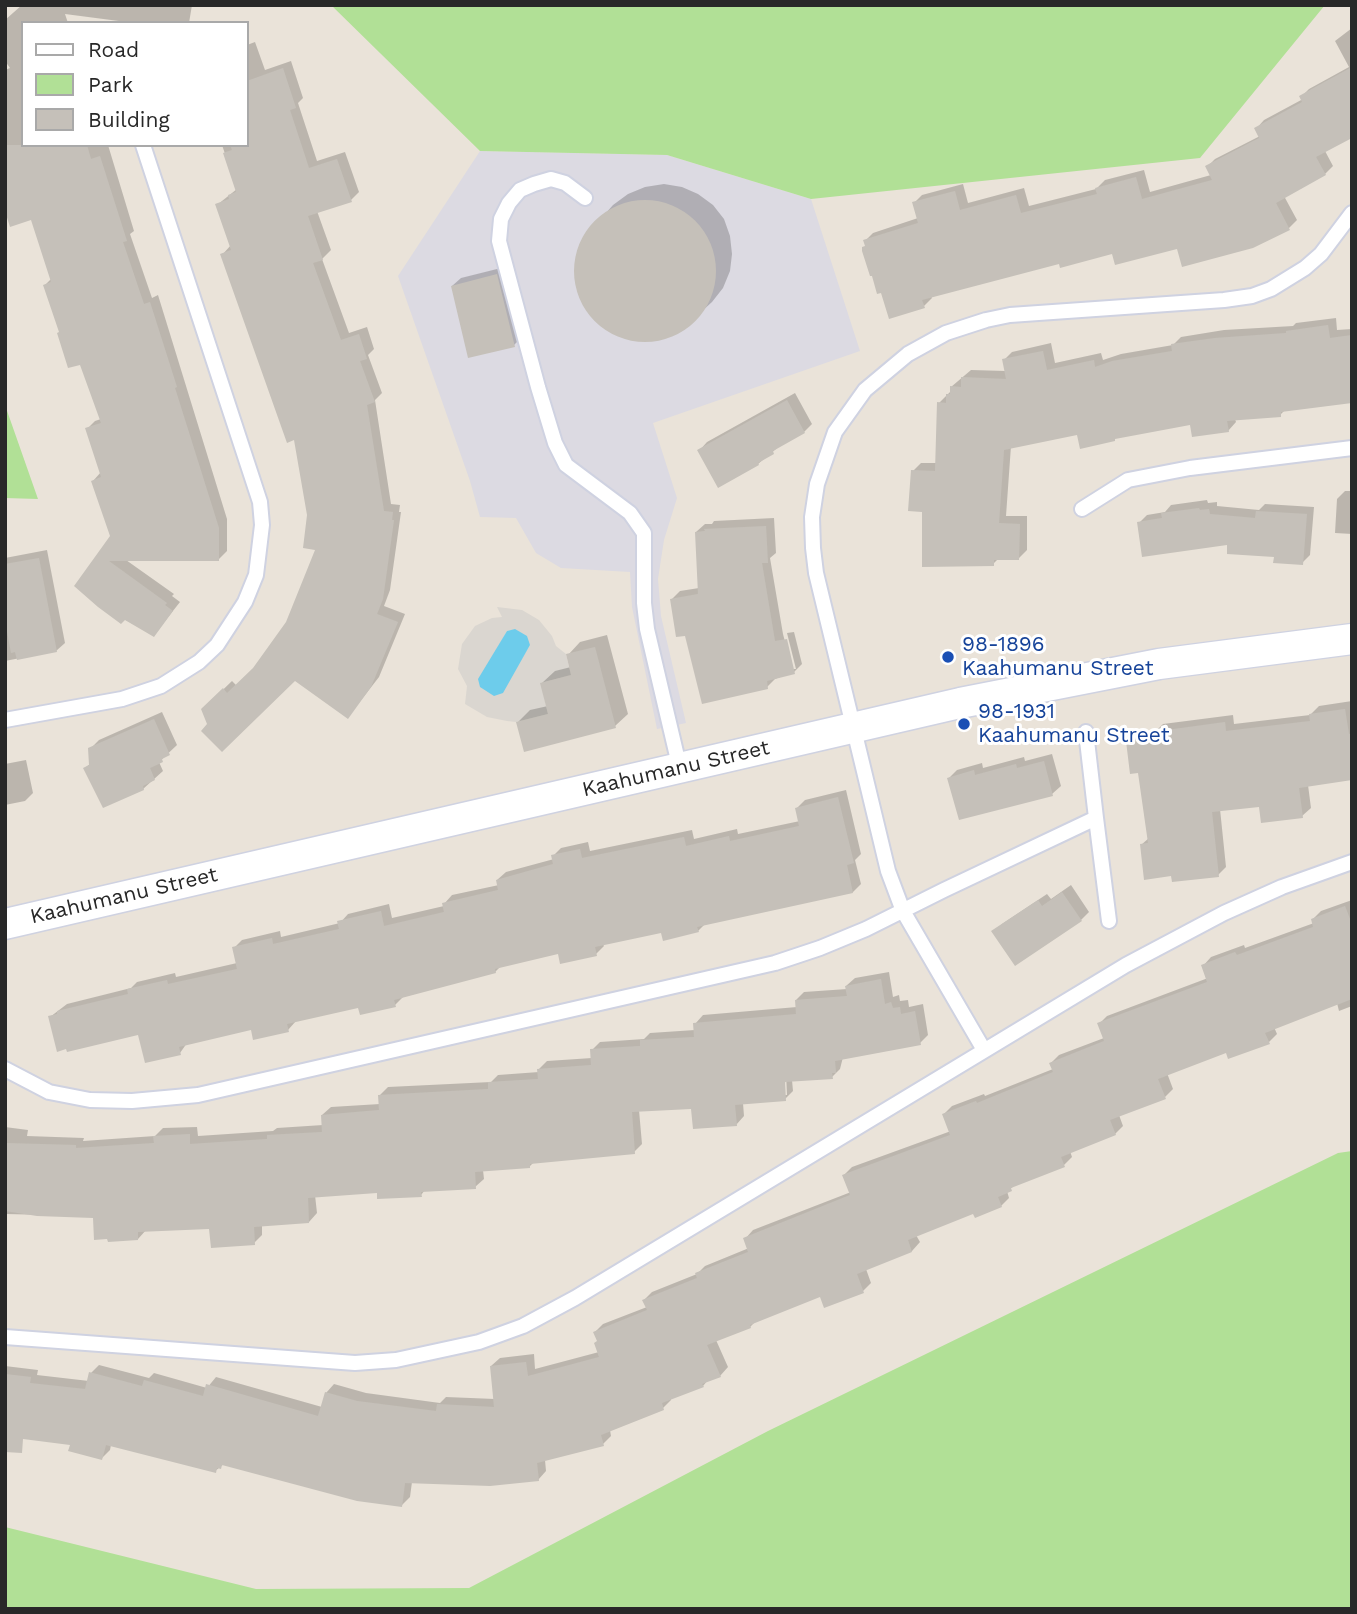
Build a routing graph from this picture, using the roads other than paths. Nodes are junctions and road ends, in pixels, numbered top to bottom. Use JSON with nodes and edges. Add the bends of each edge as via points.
{"nodes":[{"id":1,"x":144,"y":147,"type":"edge"},
{"id":2,"x":585,"y":198,"type":"dead end"},
{"id":3,"x":1352,"y":213,"type":"edge"},
{"id":4,"x":1352,"y":448,"type":"edge"},
{"id":5,"x":1082,"y":509,"type":"dead end"},
{"id":6,"x":1352,"y":639,"type":"edge"},
{"id":7,"x":5,"y":720,"type":"edge"},
{"id":8,"x":854,"y":728,"type":"junction"},
{"id":9,"x":1086,"y":732,"type":"dead end"},
{"id":10,"x":680,"y":769,"type":"junction"},
{"id":11,"x":1096,"y":818,"type":"junction"},
{"id":12,"x":1352,"y":862,"type":"edge"},
{"id":13,"x":903,"y":911,"type":"junction"},
{"id":14,"x":1109,"y":921,"type":"dead end"},
{"id":15,"x":5,"y":924,"type":"edge"},
{"id":16,"x":984,"y":1050,"type":"junction"},
{"id":17,"x":5,"y":1069,"type":"edge"},
{"id":18,"x":5,"y":1337,"type":"edge"}],
"edges":[{"from":1,"to":7,"type":"lane","via":[[260,502],[256,575],[245,602],[216,645],[199,663],[161,686],[122,699]]},
{"from":2,"to":10,"type":"lane","via":[[565,183],[551,180],[520,190],[501,219],[499,241],[555,443],[566,465],[630,513],[644,533],[647,629]]},
{"from":3,"to":8,"type":"lane","via":[[1305,268],[1252,296],[986,320],[926,342],[865,390],[835,432],[817,484],[812,517],[816,573]]},
{"from":4,"to":5,"type":"lane","via":[[1190,468],[1128,481]]},
{"from":6,"to":8,"type":"street","name":"Kaahumanu Street","via":[[1134,669]]},
{"from":8,"to":10,"type":"street","name":"Kaahumanu Street"},
{"from":8,"to":13,"type":"lane","via":[[888,871]]},
{"from":9,"to":11,"type":"lane"},
{"from":10,"to":15,"type":"street","name":"Kaahumanu Street"},
{"from":11,"to":13,"type":"lane"},
{"from":11,"to":14,"type":"lane"},
{"from":12,"to":16,"type":"lane","via":[[1224,913]]},
{"from":13,"to":16,"type":"lane"},
{"from":13,"to":17,"type":"lane","via":[[775,963],[198,1095],[90,1100],[49,1092]]},
{"from":16,"to":18,"type":"lane","via":[[575,1298],[523,1326],[479,1342],[396,1360],[355,1363]]}]}
